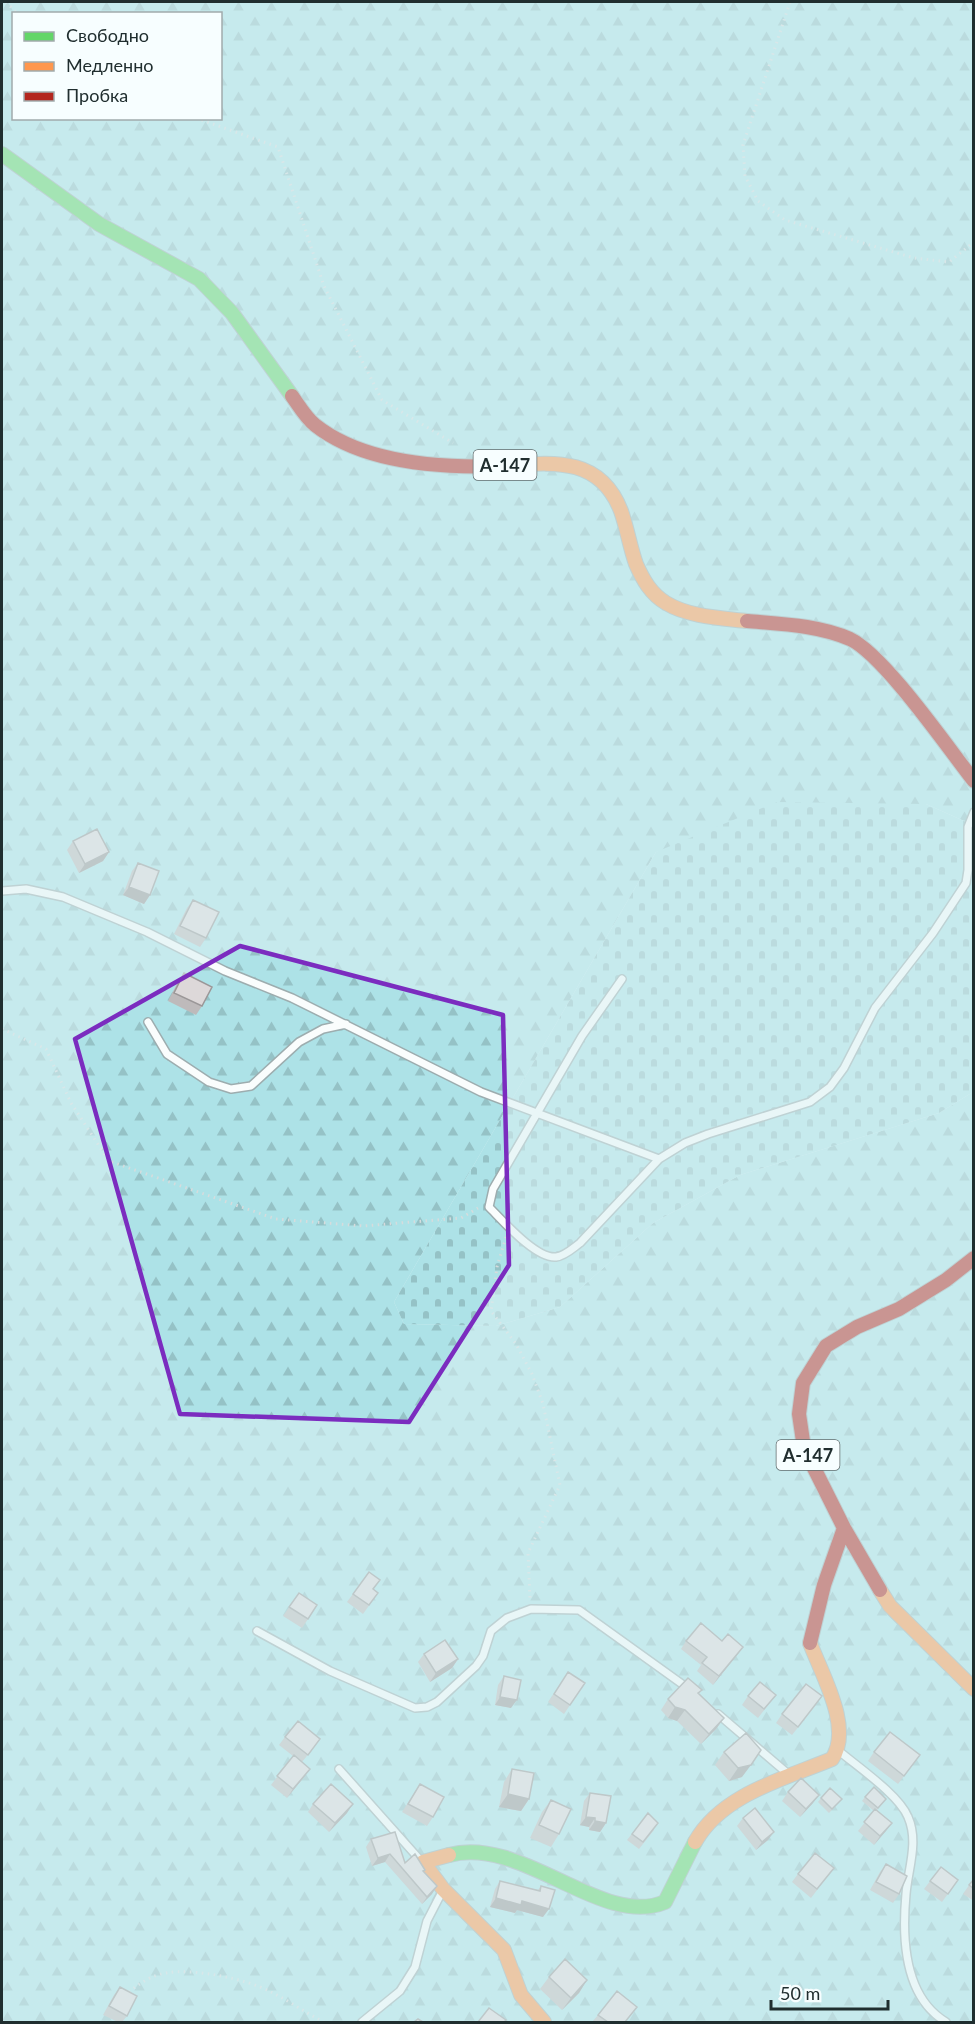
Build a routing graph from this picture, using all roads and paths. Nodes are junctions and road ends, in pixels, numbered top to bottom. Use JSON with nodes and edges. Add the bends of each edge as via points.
{"nodes":[{"id":1,"x":790,"y":2,"type":"edge"},
{"id":2,"x":202,"y":120,"type":"edge"},
{"id":3,"x":2,"y":154,"type":"edge"},
{"id":4,"x":974,"y":242,"type":"edge"},
{"id":5,"x":461,"y":448,"type":"dead end"},
{"id":6,"x":974,"y":781,"type":"edge"},
{"id":7,"x":974,"y":812,"type":"edge"},
{"id":8,"x":2,"y":891,"type":"edge"},
{"id":9,"x":622,"y":979,"type":"dead end"},
{"id":10,"x":148,"y":1022,"type":"dead end"},
{"id":11,"x":346,"y":1024,"type":"junction"},
{"id":12,"x":2,"y":1029,"type":"edge"},
{"id":13,"x":539,"y":1113,"type":"junction"},
{"id":14,"x":659,"y":1159,"type":"junction"},
{"id":15,"x":489,"y":1208,"type":"junction"},
{"id":16,"x":509,"y":1226,"type":"junction"},
{"id":17,"x":974,"y":1258,"type":"edge"},
{"id":18,"x":844,"y":1528,"type":"junction"},
{"id":19,"x":531,"y":1609,"type":"junction"},
{"id":20,"x":257,"y":1631,"type":"dead end"},
{"id":21,"x":974,"y":1689,"type":"edge"},
{"id":22,"x":696,"y":1695,"type":"edge"},
{"id":23,"x":713,"y":1710,"type":"edge"},
{"id":24,"x":838,"y":1750,"type":"junction"},
{"id":25,"x":339,"y":1769,"type":"dead end"},
{"id":26,"x":791,"y":1777,"type":"junction"},
{"id":27,"x":423,"y":1862,"type":"junction"},
{"id":28,"x":443,"y":1889,"type":"junction"},
{"id":29,"x":129,"y":1992,"type":"edge"},
{"id":30,"x":324,"y":2022,"type":"edge"},
{"id":31,"x":362,"y":2022,"type":"edge"},
{"id":32,"x":544,"y":2022,"type":"edge"},
{"id":33,"x":946,"y":2022,"type":"edge"}],
"edges":[{"from":1,"to":4,"type":"path","via":[[743,145],[745,176],[758,201],[785,220],[914,258],[949,262]]},
{"from":2,"to":5,"type":"path","via":[[278,147],[324,286],[382,400]]},
{"from":3,"to":6,"type":"main road","number":"А-147","via":[[114,234],[182,266],[211,289],[316,426],[347,443],[384,455],[462,465],[562,465],[588,471],[609,487],[650,590],[670,606],[700,614],[804,626],[851,639],[887,672]]},
{"from":7,"to":14,"type":"lane","via":[[968,827],[966,883],[875,1008],[830,1087],[810,1102],[708,1134]]},
{"from":8,"to":11,"type":"lane","via":[[27,889],[63,897]]},
{"from":9,"to":13,"type":"lane","via":[[582,1036]]},
{"from":10,"to":11,"type":"lane","via":[[167,1054],[209,1082],[231,1089],[251,1086],[298,1042],[323,1029]]},
{"from":11,"to":13,"type":"lane","via":[[481,1092]]},
{"from":12,"to":15,"type":"path","via":[[46,1049],[70,1103],[109,1161],[276,1219],[363,1226],[461,1218],[475,1208]]},
{"from":13,"to":14,"type":"lane"},
{"from":13,"to":15,"type":"lane","via":[[494,1189]]},
{"from":14,"to":16,"type":"lane","via":[[611,1212],[566,1253],[555,1257],[542,1255]]},
{"from":15,"to":16,"type":"lane"},
{"from":16,"to":19,"type":"path","via":[[497,1267],[491,1311],[532,1374],[543,1404],[560,1485],[528,1553]]},
{"from":17,"to":18,"type":"main road","number":"А-147","via":[[899,1310],[856,1327],[826,1346],[803,1383],[799,1414],[804,1448]]},
{"from":18,"to":21,"type":"main road","number":"А-147","via":[[890,1606]]},
{"from":18,"to":24,"type":"main road","via":[[810,1642],[838,1721]]},
{"from":19,"to":20,"type":"lane","via":[[507,1618],[491,1631],[476,1666],[427,1707],[414,1708],[330,1671]]},
{"from":19,"to":22,"type":"lane","via":[[579,1610]]},
{"from":23,"to":26,"type":"lane"},
{"from":24,"to":26,"type":"main road","via":[[832,1759]]},
{"from":24,"to":33,"type":"lane","via":[[908,1815],[913,1844],[906,1894],[909,1968],[925,2003],[934,2016]]},
{"from":25,"to":27,"type":"lane"},
{"from":26,"to":27,"type":"main road","via":[[719,1812],[708,1822],[665,1902],[651,1908],[636,1909],[605,1900],[532,1866],[467,1850]]},
{"from":27,"to":28,"type":"main road"},
{"from":28,"to":31,"type":"lane","via":[[427,1921],[415,1967],[400,1991]]},
{"from":28,"to":32,"type":"main road","via":[[504,1950],[521,1995]]},
{"from":29,"to":30,"type":"path","via":[[166,1973],[193,1972],[249,1982]]}]}
